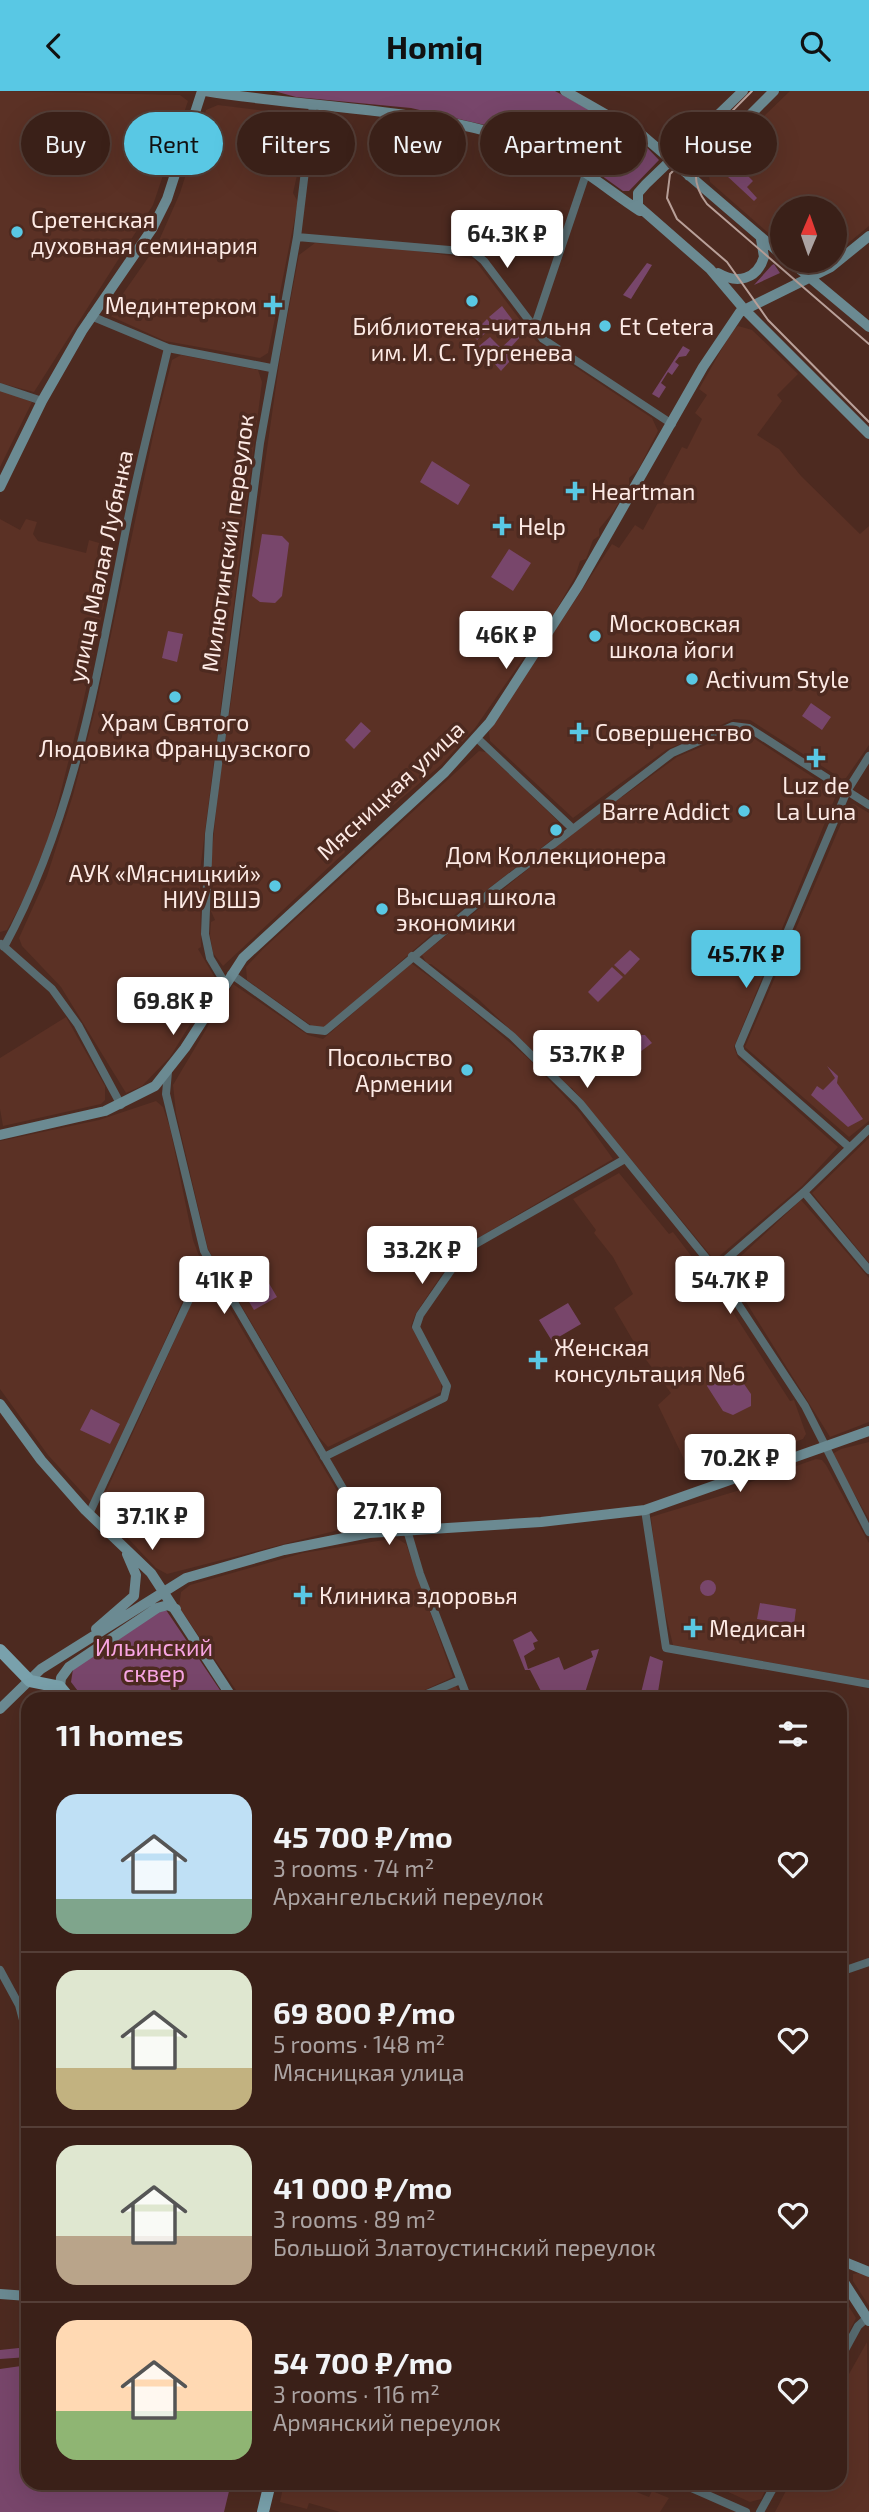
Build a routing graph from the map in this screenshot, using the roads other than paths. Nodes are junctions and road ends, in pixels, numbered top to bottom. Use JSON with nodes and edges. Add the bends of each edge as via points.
{"nodes":[{"id":1,"x":203,"y":91,"type":"edge"},
{"id":2,"x":565,"y":91,"type":"edge"},
{"id":3,"x":743,"y":91,"type":"edge"},
{"id":4,"x":774,"y":91,"type":"edge"},
{"id":5,"x":313,"y":105,"type":"junction"},
{"id":6,"x":720,"y":112,"type":"edge"},
{"id":7,"x":480,"y":131,"type":"edge"},
{"id":8,"x":660,"y":152,"type":"edge"},
{"id":9,"x":660,"y":170,"type":"edge"},
{"id":10,"x":586,"y":175,"type":"edge"},
{"id":11,"x":588,"y":175,"type":"edge"},
{"id":12,"x":689,"y":176,"type":"joint"},
{"id":13,"x":642,"y":211,"type":"junction"},
{"id":14,"x":760,"y":236,"type":"junction"},
{"id":15,"x":869,"y":236,"type":"edge"},
{"id":16,"x":296,"y":237,"type":"junction"},
{"id":17,"x":770,"y":244,"type":"edge"},
{"id":18,"x":710,"y":269,"type":"junction"},
{"id":19,"x":805,"y":273,"type":"edge"},
{"id":20,"x":809,"y":276,"type":"junction"},
{"id":21,"x":744,"y":309,"type":"junction"},
{"id":22,"x":91,"y":316,"type":"junction"},
{"id":23,"x":869,"y":327,"type":"edge"},
{"id":24,"x":534,"y":328,"type":"junction"},
{"id":25,"x":168,"y":348,"type":"junction"},
{"id":26,"x":271,"y":368,"type":"junction"},
{"id":27,"x":0,"y":387,"type":"edge"},
{"id":28,"x":42,"y":401,"type":"junction"},
{"id":29,"x":672,"y":424,"type":"junction"},
{"id":30,"x":869,"y":434,"type":"edge"},
{"id":31,"x":0,"y":487,"type":"edge"},
{"id":32,"x":477,"y":738,"type":"junction"},
{"id":33,"x":869,"y":756,"type":"edge"},
{"id":34,"x":846,"y":791,"type":"junction"},
{"id":35,"x":869,"y":805,"type":"edge"},
{"id":36,"x":572,"y":828,"type":"junction"},
{"id":37,"x":2,"y":946,"type":"edge"},
{"id":38,"x":412,"y":956,"type":"junction"},
{"id":39,"x":228,"y":979,"type":"junction"},
{"id":40,"x":168,"y":1072,"type":"junction"},
{"id":41,"x":121,"y":1105,"type":"junction"},
{"id":42,"x":869,"y":1129,"type":"edge"},
{"id":43,"x":0,"y":1135,"type":"edge"},
{"id":44,"x":849,"y":1147,"type":"junction"},
{"id":45,"x":625,"y":1159,"type":"junction"},
{"id":46,"x":804,"y":1192,"type":"junction"},
{"id":47,"x":208,"y":1259,"type":"junction"},
{"id":48,"x":715,"y":1269,"type":"junction"},
{"id":49,"x":869,"y":1270,"type":"edge"},
{"id":50,"x":0,"y":1404,"type":"edge"},
{"id":51,"x":869,"y":1431,"type":"edge"},
{"id":52,"x":825,"y":1447,"type":"junction"},
{"id":53,"x":324,"y":1457,"type":"junction"},
{"id":54,"x":645,"y":1510,"type":"junction"},
{"id":55,"x":89,"y":1514,"type":"junction"},
{"id":56,"x":407,"y":1530,"type":"junction"},
{"id":57,"x":869,"y":1532,"type":"edge"},
{"id":58,"x":369,"y":1533,"type":"junction"},
{"id":59,"x":115,"y":1537,"type":"junction"},
{"id":60,"x":163,"y":1590,"type":"junction"},
{"id":61,"x":176,"y":1609,"type":"junction"},
{"id":62,"x":87,"y":1638,"type":"junction"},
{"id":63,"x":0,"y":1650,"type":"edge"},
{"id":64,"x":460,"y":1680,"type":"junction"},
{"id":65,"x":30,"y":1681,"type":"junction"},
{"id":66,"x":869,"y":1684,"type":"edge"},
{"id":67,"x":60,"y":1687,"type":"junction"},
{"id":68,"x":64,"y":1692,"type":"edge"},
{"id":69,"x":229,"y":1692,"type":"edge"},
{"id":70,"x":432,"y":1692,"type":"edge"},
{"id":71,"x":465,"y":1692,"type":"edge"},
{"id":72,"x":0,"y":1709,"type":"edge"},
{"id":73,"x":869,"y":1962,"type":"edge"},
{"id":74,"x":0,"y":1970,"type":"edge"},
{"id":75,"x":847,"y":1970,"type":"edge"},
{"id":76,"x":21,"y":2012,"type":"edge"},
{"id":77,"x":847,"y":2263,"type":"edge"},
{"id":78,"x":869,"y":2271,"type":"edge"},
{"id":79,"x":847,"y":2289,"type":"edge"},
{"id":80,"x":0,"y":2294,"type":"edge"},
{"id":81,"x":21,"y":2296,"type":"edge"},
{"id":82,"x":865,"y":2321,"type":"edge"},
{"id":83,"x":847,"y":2348,"type":"edge"},
{"id":84,"x":268,"y":2490,"type":"edge"},
{"id":85,"x":696,"y":2490,"type":"edge"},
{"id":86,"x":772,"y":2490,"type":"edge"},
{"id":87,"x":263,"y":2512,"type":"edge"},
{"id":88,"x":746,"y":2512,"type":"edge"},
{"id":89,"x":760,"y":2512,"type":"edge"}],
"edges":[{"from":1,"to":5,"type":"main road"},
{"from":1,"to":22,"type":"main road","via":[[152,229]]},
{"from":2,"to":8,"type":"main road","via":[[635,130]]},
{"from":3,"to":6,"type":"main road"},
{"from":4,"to":12,"type":"main road"},
{"from":5,"to":7,"type":"main road","via":[[402,114]]},
{"from":5,"to":16,"type":"street","name":"Милютинский переулок"},
{"from":9,"to":13,"type":"main road","via":[[638,193]]},
{"from":10,"to":24,"type":"street"},
{"from":11,"to":13,"type":"main road"},
{"from":12,"to":14,"type":"main road"},
{"from":13,"to":18,"type":"main road"},
{"from":14,"to":17,"type":"main road"},
{"from":14,"to":18,"type":"main road","via":[[764,257],[752,275],[734,280]]},
{"from":15,"to":20,"type":"main road","name":"Мясницкая улица","via":[[831,267]]},
{"from":16,"to":24,"type":"street","via":[[473,252]]},
{"from":16,"to":26,"type":"street","name":"Милютинский переулок"},
{"from":18,"to":21,"type":"main road"},
{"from":19,"to":20,"type":"main road"},
{"from":20,"to":21,"type":"main road","name":"Мясницкая улица"},
{"from":20,"to":23,"type":"main road"},
{"from":21,"to":29,"type":"main road","name":"Мясницкая улица","via":[[703,367]]},
{"from":21,"to":30,"type":"main road"},
{"from":22,"to":25,"type":"street"},
{"from":22,"to":28,"type":"main road"},
{"from":24,"to":29,"type":"street","via":[[543,339]]},
{"from":25,"to":26,"type":"street"},
{"from":25,"to":37,"type":"street","name":"улица Малая Лубянка","via":[[68,793],[32,896]]},
{"from":26,"to":39,"type":"street","name":"Милютинский переулок","via":[[205,871],[207,951]]},
{"from":27,"to":28,"type":"street"},
{"from":28,"to":31,"type":"main road"},
{"from":29,"to":32,"type":"main road","name":"Мясницкая улица","via":[[531,662]]},
{"from":32,"to":36,"type":"street"},
{"from":32,"to":39,"type":"main road","name":"Мясницкая улица","via":[[310,894]]},
{"from":33,"to":34,"type":"street"},
{"from":34,"to":35,"type":"street"},
{"from":34,"to":36,"type":"street","via":[[738,725],[672,753]]},
{"from":34,"to":44,"type":"street","via":[[739,1046]]},
{"from":36,"to":38,"type":"street"},
{"from":37,"to":41,"type":"street","via":[[52,989],[78,1025]]},
{"from":38,"to":39,"type":"street","via":[[319,1033]]},
{"from":38,"to":45,"type":"street","via":[[512,1037],[580,1103]]},
{"from":39,"to":40,"type":"main road","name":"Мясницкая улица"},
{"from":40,"to":41,"type":"main road","name":"Мясницкая улица","via":[[146,1093]]},
{"from":40,"to":47,"type":"street","via":[[166,1094]]},
{"from":41,"to":43,"type":"main road","name":"Мясницкая улица"},
{"from":42,"to":44,"type":"street"},
{"from":44,"to":46,"type":"street"},
{"from":45,"to":48,"type":"street"},
{"from":45,"to":53,"type":"street","via":[[462,1253],[416,1327],[447,1386],[444,1398]]},
{"from":46,"to":48,"type":"street"},
{"from":46,"to":49,"type":"street"},
{"from":47,"to":53,"type":"street"},
{"from":47,"to":55,"type":"street"},
{"from":48,"to":52,"type":"street","via":[[799,1395]]},
{"from":50,"to":55,"type":"main road"},
{"from":51,"to":52,"type":"main road"},
{"from":52,"to":54,"type":"main road"},
{"from":52,"to":57,"type":"street"},
{"from":53,"to":58,"type":"street"},
{"from":54,"to":56,"type":"main road","via":[[541,1523]]},
{"from":54,"to":66,"type":"street","via":[[666,1648]]},
{"from":55,"to":59,"type":"main road"},
{"from":56,"to":58,"type":"main road"},
{"from":56,"to":64,"type":"street"},
{"from":58,"to":60,"type":"main road","via":[[240,1562]]},
{"from":59,"to":60,"type":"main road"},
{"from":59,"to":62,"type":"main road","via":[[135,1571],[136,1593]]},
{"from":60,"to":61,"type":"main road"},
{"from":60,"to":62,"type":"main road"},
{"from":61,"to":67,"type":"main road","via":[[168,1605],[157,1608],[69,1667]]},
{"from":61,"to":69,"type":"main road"},
{"from":62,"to":65,"type":"main road"},
{"from":63,"to":65,"type":"main road"},
{"from":64,"to":70,"type":"street"},
{"from":64,"to":71,"type":"street"},
{"from":65,"to":67,"type":"main road"},
{"from":65,"to":72,"type":"main road"},
{"from":67,"to":68,"type":"main road"},
{"from":73,"to":75,"type":"street"},
{"from":74,"to":76,"type":"street"},
{"from":77,"to":78,"type":"main road"},
{"from":79,"to":82,"type":"main road"},
{"from":80,"to":81,"type":"main road"},
{"from":82,"to":83,"type":"street"},
{"from":84,"to":87,"type":"main road"},
{"from":85,"to":88,"type":"street"},
{"from":86,"to":89,"type":"street"}]}
